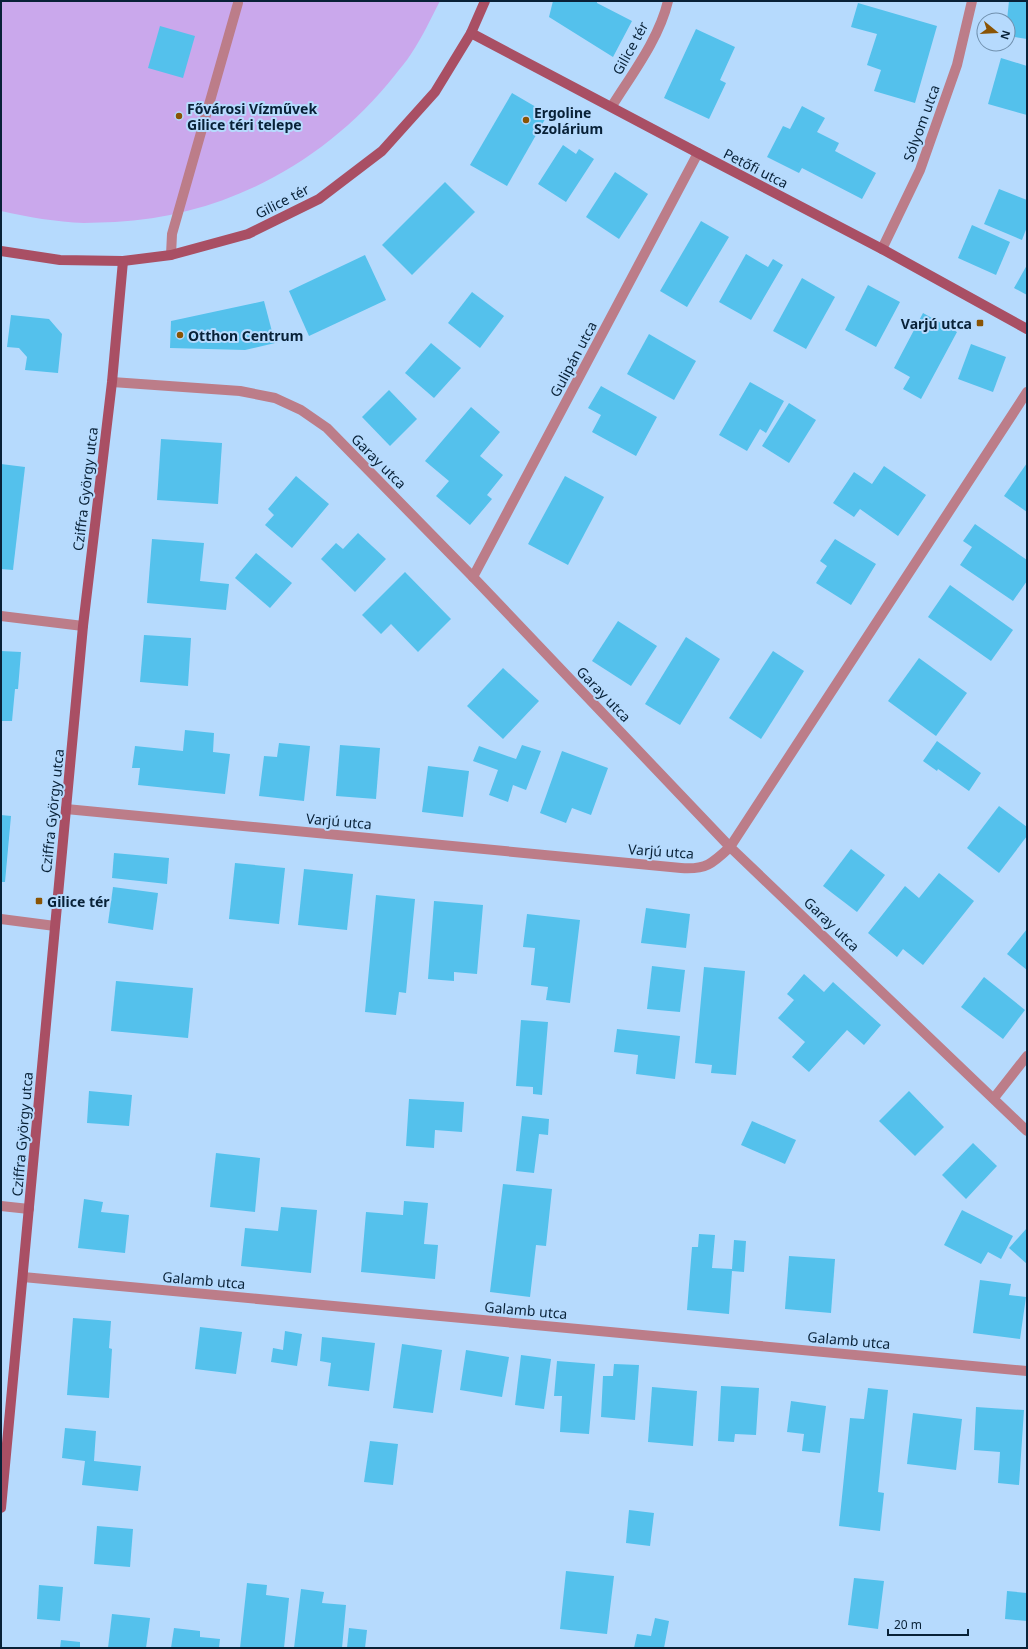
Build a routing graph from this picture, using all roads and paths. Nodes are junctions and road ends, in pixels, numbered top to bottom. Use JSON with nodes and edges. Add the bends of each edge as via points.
{"nodes":[{"id":1,"x":485,"y":1,"type":"edge"},
{"id":2,"x":668,"y":1,"type":"edge"},
{"id":3,"x":972,"y":1,"type":"edge"},
{"id":4,"x":238,"y":3,"type":"dead end"},
{"id":5,"x":471,"y":33,"type":"junction"},
{"id":6,"x":612,"y":106,"type":"junction"},
{"id":7,"x":698,"y":153,"type":"junction"},
{"id":8,"x":882,"y":249,"type":"junction"},
{"id":9,"x":1,"y":251,"type":"edge"},
{"id":10,"x":172,"y":255,"type":"junction"},
{"id":11,"x":124,"y":261,"type":"junction"},
{"id":12,"x":1027,"y":329,"type":"edge"},
{"id":13,"x":112,"y":382,"type":"junction"},
{"id":14,"x":1027,"y":392,"type":"edge"},
{"id":15,"x":473,"y":577,"type":"junction"},
{"id":16,"x":1,"y":616,"type":"edge"},
{"id":17,"x":83,"y":626,"type":"junction"},
{"id":18,"x":66,"y":809,"type":"junction"},
{"id":19,"x":730,"y":847,"type":"junction"},
{"id":20,"x":1,"y":919,"type":"edge"},
{"id":21,"x":55,"y":926,"type":"junction"},
{"id":22,"x":1027,"y":1056,"type":"edge"},
{"id":23,"x":994,"y":1098,"type":"junction"},
{"id":24,"x":1027,"y":1131,"type":"edge"},
{"id":25,"x":1,"y":1206,"type":"edge"},
{"id":26,"x":29,"y":1209,"type":"junction"},
{"id":27,"x":23,"y":1277,"type":"junction"},
{"id":28,"x":1027,"y":1371,"type":"edge"},
{"id":29,"x":2,"y":1482,"type":"edge"},
{"id":30,"x":1,"y":1508,"type":"edge"}],
"edges":[{"from":1,"to":5,"type":"street","name":"Gilice tér"},
{"from":2,"to":6,"type":"street","name":"Gilice tér","via":[[665,13],[646,51]]},
{"from":3,"to":8,"type":"street","name":"Sólyom utca","via":[[957,65],[920,170]]},
{"from":4,"to":10,"type":"street","via":[[172,234]]},
{"from":5,"to":6,"type":"street","name":"Petőfi utca"},
{"from":5,"to":10,"type":"street","name":"Gilice tér","via":[[435,92],[382,151],[319,199],[248,234]]},
{"from":6,"to":7,"type":"street","name":"Petőfi utca"},
{"from":7,"to":8,"type":"street","name":"Petőfi utca"},
{"from":7,"to":15,"type":"street","name":"Gulipán utca"},
{"from":8,"to":12,"type":"street","name":"Petőfi utca"},
{"from":9,"to":11,"type":"street","name":"Gilice tér","via":[[60,260]]},
{"from":10,"to":11,"type":"street","name":"Gilice tér"},
{"from":11,"to":13,"type":"street","name":"Cziffra György utca"},
{"from":13,"to":15,"type":"street","name":"Garay utca","via":[[240,391],[276,398],[301,410],[327,428]]},
{"from":13,"to":17,"type":"street","name":"Cziffra György utca"},
{"from":14,"to":19,"type":"street","name":"Varjú utca"},
{"from":15,"to":19,"type":"street","name":"Garay utca"},
{"from":16,"to":17,"type":"street"},
{"from":17,"to":18,"type":"street","name":"Cziffra György utca"},
{"from":18,"to":19,"type":"street","name":"Varjú utca","via":[[696,869],[716,860]]},
{"from":18,"to":21,"type":"street","name":"Cziffra György utca"},
{"from":19,"to":23,"type":"street","name":"Garay utca"},
{"from":20,"to":21,"type":"street"},
{"from":21,"to":26,"type":"street","name":"Cziffra György utca"},
{"from":22,"to":23,"type":"street"},
{"from":23,"to":24,"type":"street","name":"Garay utca"},
{"from":25,"to":26,"type":"street"},
{"from":26,"to":27,"type":"street","name":"Cziffra György utca"},
{"from":27,"to":28,"type":"street","name":"Galamb utca"},
{"from":27,"to":29,"type":"street","name":"Cziffra György utca"},
{"from":29,"to":30,"type":"street","name":"Cziffra György utca"}]}
